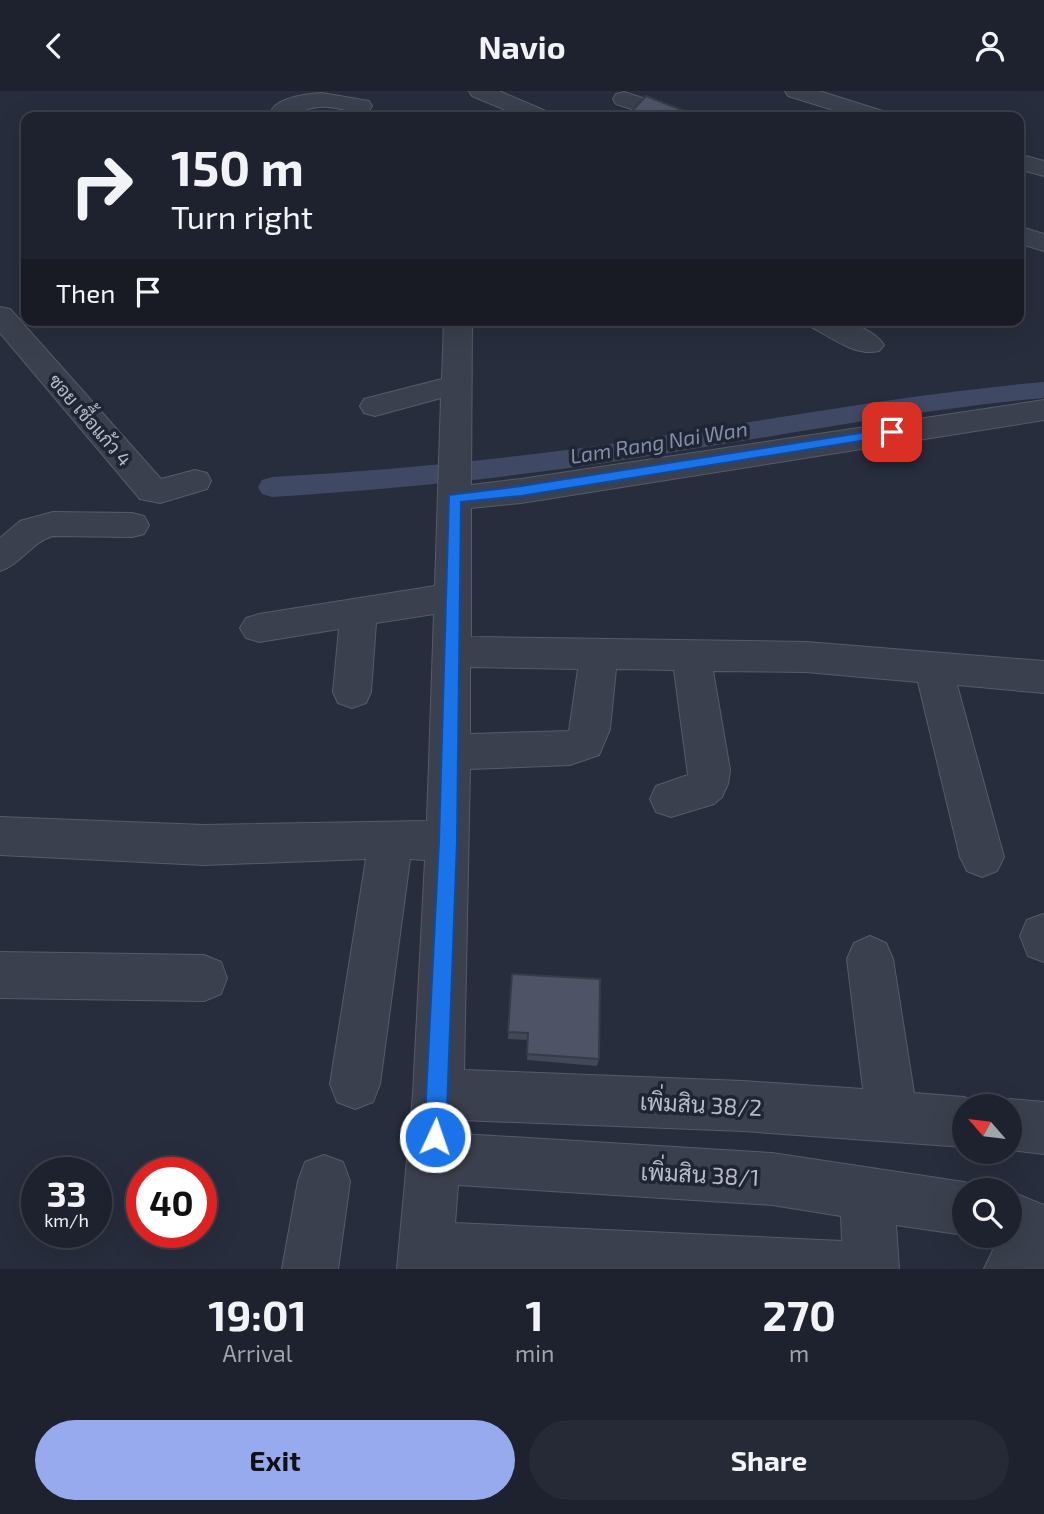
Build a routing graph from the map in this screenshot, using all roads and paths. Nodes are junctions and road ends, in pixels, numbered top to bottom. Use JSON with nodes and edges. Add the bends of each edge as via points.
{"nodes":[{"id":1,"x":480,"y":91,"type":"edge"},
{"id":2,"x":523,"y":91,"type":"edge"},
{"id":3,"x":653,"y":91,"type":"edge"},
{"id":4,"x":796,"y":91,"type":"edge"},
{"id":5,"x":627,"y":95,"type":"edge"},
{"id":6,"x":501,"y":100,"type":"junction"},
{"id":7,"x":700,"y":106,"type":"dead end"},
{"id":8,"x":283,"y":109,"type":"dead end"},
{"id":9,"x":350,"y":112,"type":"edge"},
{"id":10,"x":529,"y":112,"type":"edge"},
{"id":11,"x":611,"y":112,"type":"edge"},
{"id":12,"x":666,"y":112,"type":"edge"},
{"id":13,"x":862,"y":112,"type":"edge"},
{"id":14,"x":1024,"y":163,"type":"edge"},
{"id":15,"x":1044,"y":169,"type":"edge"},
{"id":16,"x":1024,"y":237,"type":"edge"},
{"id":17,"x":1044,"y":243,"type":"edge"},
{"id":18,"x":0,"y":315,"type":"edge"},
{"id":19,"x":458,"y":326,"type":"edge"},
{"id":20,"x":832,"y":326,"type":"edge"},
{"id":21,"x":869,"y":345,"type":"dead end"},
{"id":22,"x":456,"y":385,"type":"junction"},
{"id":23,"x":375,"y":406,"type":"dead end"},
{"id":24,"x":1044,"y":410,"type":"edge"},
{"id":25,"x":195,"y":481,"type":"dead end"},
{"id":26,"x":454,"y":481,"type":"junction"},
{"id":27,"x":132,"y":525,"type":"dead end"},
{"id":28,"x":0,"y":558,"type":"edge"},
{"id":29,"x":453,"y":597,"type":"junction"},
{"id":30,"x":359,"y":612,"type":"junction"},
{"id":31,"x":260,"y":628,"type":"dead end"},
{"id":32,"x":452,"y":652,"type":"junction"},
{"id":33,"x":599,"y":654,"type":"junction"},
{"id":34,"x":691,"y":655,"type":"junction"},
{"id":35,"x":933,"y":667,"type":"junction"},
{"id":36,"x":1044,"y":677,"type":"edge"},
{"id":37,"x":352,"y":692,"type":"dead end"},
{"id":38,"x":450,"y":752,"type":"junction"},
{"id":39,"x":671,"y":799,"type":"dead end"},
{"id":40,"x":0,"y":836,"type":"edge"},
{"id":41,"x":391,"y":839,"type":"junction"},
{"id":42,"x":448,"y":841,"type":"junction"},
{"id":43,"x":982,"y":857,"type":"dead end"},
{"id":44,"x":870,"y":959,"type":"dead end"},
{"id":45,"x":0,"y":975,"type":"edge"},
{"id":46,"x":204,"y":978,"type":"dead end"},
{"id":47,"x":355,"y":1084,"type":"dead end"},
{"id":48,"x":438,"y":1094,"type":"junction"},
{"id":49,"x":892,"y":1117,"type":"junction"},
{"id":50,"x":952,"y":1121,"type":"edge"},
{"id":51,"x":1022,"y":1126,"type":"edge"},
{"id":52,"x":1044,"y":1128,"type":"edge"},
{"id":53,"x":434,"y":1159,"type":"junction"},
{"id":54,"x":324,"y":1181,"type":"dead end"},
{"id":55,"x":867,"y":1194,"type":"junction"},
{"id":56,"x":952,"y":1207,"type":"edge"},
{"id":57,"x":1022,"y":1223,"type":"edge"},
{"id":58,"x":1044,"y":1232,"type":"edge"},
{"id":59,"x":1044,"y":1246,"type":"edge"},
{"id":60,"x":425,"y":1259,"type":"edge"},
{"id":61,"x":310,"y":1269,"type":"edge"},
{"id":62,"x":855,"y":1269,"type":"edge"},
{"id":63,"x":871,"y":1269,"type":"edge"},
{"id":64,"x":1012,"y":1269,"type":"edge"}],
"edges":[{"from":1,"to":6,"type":"street"},
{"from":2,"to":6,"type":"street"},
{"from":3,"to":7,"type":"street"},
{"from":4,"to":13,"type":"street"},
{"from":5,"to":11,"type":"street"},
{"from":5,"to":12,"type":"street"},
{"from":6,"to":10,"type":"street"},
{"from":8,"to":9,"type":"street","via":[[313,98],[370,101]]},
{"from":14,"to":15,"type":"street"},
{"from":16,"to":17,"type":"street"},
{"from":18,"to":25,"type":"street","name":"ซอย เชื้อแก้ว 4","via":[[152,491]]},
{"from":19,"to":22,"type":"street"},
{"from":20,"to":21,"type":"street"},
{"from":22,"to":23,"type":"street"},
{"from":22,"to":26,"type":"street"},
{"from":24,"to":26,"type":"street","via":[[521,491]]},
{"from":26,"to":29,"type":"street"},
{"from":27,"to":28,"type":"street","via":[[53,524],[32,530]]},
{"from":29,"to":30,"type":"street"},
{"from":29,"to":32,"type":"street"},
{"from":30,"to":31,"type":"street"},
{"from":30,"to":37,"type":"street"},
{"from":32,"to":33,"type":"street"},
{"from":32,"to":38,"type":"street"},
{"from":33,"to":34,"type":"street"},
{"from":33,"to":38,"type":"street","via":[[590,729],[584,743],[570,748]]},
{"from":34,"to":35,"type":"street","via":[[806,657]]},
{"from":34,"to":39,"type":"street","via":[[709,770],[707,784],[699,791]]},
{"from":35,"to":36,"type":"street"},
{"from":35,"to":43,"type":"street"},
{"from":38,"to":42,"type":"street"},
{"from":40,"to":41,"type":"street","via":[[204,845]]},
{"from":41,"to":42,"type":"street"},
{"from":41,"to":47,"type":"street"},
{"from":42,"to":48,"type":"street"},
{"from":44,"to":49,"type":"street"},
{"from":45,"to":46,"type":"street"},
{"from":48,"to":49,"type":"street","name":"เพิ่มสิน 38/2"},
{"from":48,"to":53,"type":"street"},
{"from":49,"to":50,"type":"street","name":"เพิ่มสิน 38/2"},
{"from":51,"to":52,"type":"street"},
{"from":53,"to":55,"type":"street","name":"เพิ่มสิน 38/1","via":[[772,1179]]},
{"from":53,"to":60,"type":"street"},
{"from":54,"to":61,"type":"street"},
{"from":55,"to":56,"type":"street","name":"เพิ่มสิน 38/1"},
{"from":55,"to":63,"type":"street"},
{"from":57,"to":58,"type":"street"},
{"from":59,"to":64,"type":"street"},
{"from":60,"to":62,"type":"street"}]}
